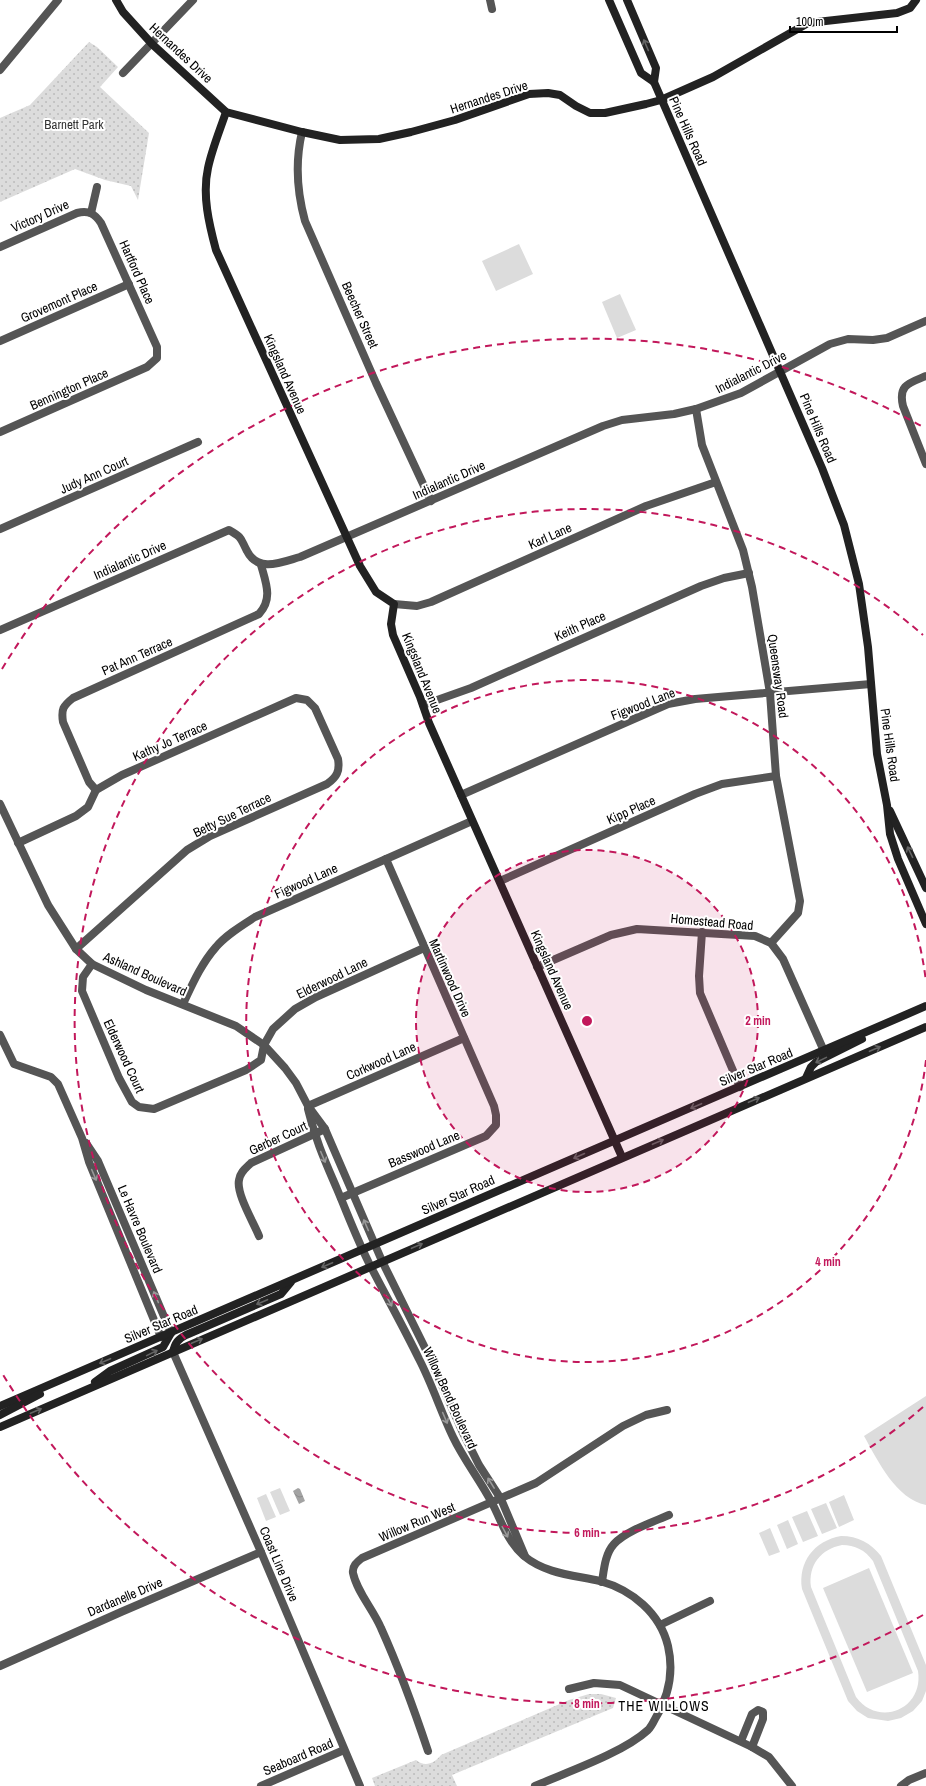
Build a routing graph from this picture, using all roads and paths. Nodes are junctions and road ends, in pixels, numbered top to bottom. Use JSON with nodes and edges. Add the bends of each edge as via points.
{"nodes":[{"id":1,"x":58,"y":0,"type":"edge"},
{"id":2,"x":116,"y":0,"type":"edge"},
{"id":3,"x":193,"y":0,"type":"edge"},
{"id":4,"x":490,"y":0,"type":"edge"},
{"id":5,"x":609,"y":0,"type":"edge"},
{"id":6,"x":627,"y":0,"type":"edge"},
{"id":7,"x":916,"y":0,"type":"edge"},
{"id":8,"x":492,"y":9,"type":"dead end"},
{"id":9,"x":152,"y":44,"type":"junction"},
{"id":10,"x":0,"y":70,"type":"edge"},
{"id":11,"x":123,"y":73,"type":"dead end"},
{"id":12,"x":654,"y":82,"type":"junction"},
{"id":13,"x":661,"y":100,"type":"junction"},
{"id":14,"x":226,"y":112,"type":"junction"},
{"id":15,"x":302,"y":132,"type":"junction"},
{"id":16,"x":96,"y":187,"type":"dead end"},
{"id":17,"x":91,"y":213,"type":"junction"},
{"id":18,"x":0,"y":247,"type":"edge"},
{"id":19,"x":129,"y":284,"type":"junction"},
{"id":20,"x":926,"y":321,"type":"edge"},
{"id":21,"x":0,"y":342,"type":"edge"},
{"id":22,"x":147,"y":367,"type":"joint"},
{"id":23,"x":780,"y":371,"type":"junction"},
{"id":24,"x":926,"y":376,"type":"edge"},
{"id":25,"x":696,"y":410,"type":"junction"},
{"id":26,"x":0,"y":432,"type":"edge"},
{"id":27,"x":198,"y":442,"type":"dead end"},
{"id":28,"x":926,"y":464,"type":"edge"},
{"id":29,"x":716,"y":482,"type":"junction"},
{"id":30,"x":431,"y":501,"type":"junction"},
{"id":31,"x":0,"y":530,"type":"edge"},
{"id":32,"x":346,"y":538,"type":"junction"},
{"id":33,"x":262,"y":565,"type":"junction"},
{"id":34,"x":749,"y":573,"type":"junction"},
{"id":35,"x":394,"y":604,"type":"junction"},
{"id":36,"x":0,"y":630,"type":"edge"},
{"id":37,"x":871,"y":684,"type":"junction"},
{"id":38,"x":770,"y":693,"type":"junction"},
{"id":39,"x":423,"y":704,"type":"junction"},
{"id":40,"x":328,"y":735,"type":"joint"},
{"id":41,"x":776,"y":776,"type":"junction"},
{"id":42,"x":96,"y":790,"type":"junction"},
{"id":43,"x":461,"y":795,"type":"junction"},
{"id":44,"x":0,"y":804,"type":"edge"},
{"id":45,"x":887,"y":805,"type":"junction"},
{"id":46,"x":472,"y":821,"type":"junction"},
{"id":47,"x":18,"y":843,"type":"junction"},
{"id":48,"x":386,"y":859,"type":"junction"},
{"id":49,"x":500,"y":881,"type":"junction"},
{"id":50,"x":926,"y":888,"type":"edge"},
{"id":51,"x":926,"y":924,"type":"edge"},
{"id":52,"x":702,"y":932,"type":"junction"},
{"id":53,"x":771,"y":943,"type":"junction"},
{"id":54,"x":424,"y":948,"type":"junction"},
{"id":55,"x":76,"y":949,"type":"junction"},
{"id":56,"x":92,"y":964,"type":"junction"},
{"id":57,"x":537,"y":967,"type":"junction"},
{"id":58,"x":183,"y":1004,"type":"junction"},
{"id":59,"x":926,"y":1006,"type":"edge"},
{"id":60,"x":905,"y":1015,"type":"junction"},
{"id":61,"x":926,"y":1026,"type":"edge"},
{"id":62,"x":0,"y":1035,"type":"edge"},
{"id":63,"x":464,"y":1038,"type":"junction"},
{"id":64,"x":264,"y":1045,"type":"junction"},
{"id":65,"x":824,"y":1051,"type":"junction"},
{"id":66,"x":806,"y":1078,"type":"junction"},
{"id":67,"x":740,"y":1087,"type":"junction"},
{"id":68,"x":308,"y":1106,"type":"junction"},
{"id":69,"x":494,"y":1106,"type":"joint"},
{"id":70,"x":325,"y":1129,"type":"junction"},
{"id":71,"x":314,"y":1134,"type":"junction"},
{"id":72,"x":82,"y":1138,"type":"junction"},
{"id":73,"x":615,"y":1140,"type":"junction"},
{"id":74,"x":622,"y":1157,"type":"junction"},
{"id":75,"x":353,"y":1193,"type":"junction"},
{"id":76,"x":341,"y":1198,"type":"junction"},
{"id":77,"x":259,"y":1236,"type":"dead end"},
{"id":78,"x":375,"y":1245,"type":"junction"},
{"id":79,"x":363,"y":1250,"type":"junction"},
{"id":80,"x":382,"y":1261,"type":"junction"},
{"id":81,"x":370,"y":1266,"type":"junction"},
{"id":82,"x":293,"y":1280,"type":"junction"},
{"id":83,"x":171,"y":1332,"type":"junction"},
{"id":84,"x":161,"y":1337,"type":"junction"},
{"id":85,"x":173,"y":1352,"type":"junction"},
{"id":86,"x":77,"y":1373,"type":"junction"},
{"id":87,"x":81,"y":1391,"type":"junction"},
{"id":88,"x":0,"y":1406,"type":"edge"},
{"id":89,"x":667,"y":1410,"type":"dead end"},
{"id":90,"x":0,"y":1415,"type":"edge"},
{"id":91,"x":0,"y":1427,"type":"edge"},
{"id":92,"x":501,"y":1499,"type":"junction"},
{"id":93,"x":492,"y":1503,"type":"junction"},
{"id":94,"x":669,"y":1515,"type":"dead end"},
{"id":95,"x":261,"y":1552,"type":"junction"},
{"id":96,"x":525,"y":1556,"type":"junction"},
{"id":97,"x":602,"y":1582,"type":"junction"},
{"id":98,"x":710,"y":1601,"type":"dead end"},
{"id":99,"x":660,"y":1625,"type":"junction"},
{"id":100,"x":0,"y":1666,"type":"edge"},
{"id":101,"x":569,"y":1689,"type":"dead end"},
{"id":102,"x":664,"y":1704,"type":"junction"},
{"id":103,"x":741,"y":1741,"type":"junction"},
{"id":104,"x":752,"y":1746,"type":"junction"},
{"id":105,"x":344,"y":1750,"type":"junction"},
{"id":106,"x":428,"y":1751,"type":"dead end"},
{"id":107,"x":926,"y":1773,"type":"edge"},
{"id":108,"x":261,"y":1786,"type":"edge"},
{"id":109,"x":360,"y":1786,"type":"edge"},
{"id":110,"x":535,"y":1786,"type":"edge"},
{"id":111,"x":792,"y":1786,"type":"edge"},
{"id":112,"x":901,"y":1786,"type":"edge"}],
"edges":[{"from":1,"to":10,"type":"street"},
{"from":2,"to":9,"type":"main road","name":"Hernandes Drive","via":[[123,12]]},
{"from":3,"to":9,"type":"street"},
{"from":4,"to":8,"type":"street"},
{"from":5,"to":12,"type":"main road","name":"Pine Hills Road","via":[[641,73]]},
{"from":12,"to":6,"type":"main road","name":"Pine Hills Road","one_way":true,"via":[[656,68]]},
{"from":7,"to":13,"type":"main road","name":"Hernandes Drive","via":[[910,8],[896,13],[808,23],[713,77]]},
{"from":9,"to":11,"type":"street"},
{"from":9,"to":14,"type":"main road","name":"Hernandes Drive"},
{"from":12,"to":13,"type":"main road","name":"Pine Hills Road"},
{"from":13,"to":15,"type":"main road","name":"Hernandes Drive","via":[[605,113],[590,113],[560,95],[529,94],[454,120],[379,139],[340,140]]},
{"from":13,"to":23,"type":"main road","name":"Pine Hills Road"},
{"from":14,"to":15,"type":"main road","name":"Hernandes Drive"},
{"from":14,"to":32,"type":"main road","name":"Kingsland Avenue","via":[[208,168],[206,196],[216,250]]},
{"from":15,"to":30,"type":"street","name":"Beecher Street","via":[[297,182],[305,221]]},
{"from":16,"to":17,"type":"street"},
{"from":17,"to":18,"type":"street","name":"Victory Drive","via":[[77,213]]},
{"from":17,"to":19,"type":"street","name":"Hartford Place","via":[[101,223]]},
{"from":19,"to":21,"type":"street","name":"Grovemont Place"},
{"from":19,"to":22,"type":"street","name":"Hartford Place","via":[[156,347],[157,358]]},
{"from":20,"to":23,"type":"street","name":"Indialantic Drive","via":[[887,338],[848,339],[830,344]]},
{"from":22,"to":26,"type":"street","name":"Bennington Place"},
{"from":23,"to":25,"type":"street","name":"Indialantic Drive","via":[[730,398]]},
{"from":23,"to":37,"type":"main road","name":"Pine Hills Road","via":[[844,525],[860,591]]},
{"from":24,"to":28,"type":"street","via":[[908,383],[900,396]]},
{"from":25,"to":29,"type":"street","name":"Queensway Road","via":[[702,445]]},
{"from":25,"to":30,"type":"street","name":"Indialantic Drive","via":[[622,420],[603,426]]},
{"from":27,"to":31,"type":"street","name":"Judy Ann Court"},
{"from":29,"to":34,"type":"street","name":"Queensway Road","via":[[743,550]]},
{"from":29,"to":35,"type":"street","name":"Karl Lane","via":[[646,506],[431,602],[417,606]]},
{"from":30,"to":32,"type":"street","name":"Indialantic Drive"},
{"from":32,"to":33,"type":"street","name":"Indialantic Drive","via":[[300,557],[274,565]]},
{"from":32,"to":35,"type":"main road","name":"Kingsland Avenue","via":[[371,586],[379,595]]},
{"from":33,"to":36,"type":"street","name":"Indialantic Drive","via":[[247,552],[242,538],[229,530]]},
{"from":33,"to":42,"type":"street","name":"Pat Ann Terrace","via":[[268,591],[265,607],[259,614],[73,698],[64,705],[63,722],[89,782]]},
{"from":34,"to":38,"type":"street","name":"Queensway Road"},
{"from":34,"to":39,"type":"street","name":"Keith Place","via":[[701,586],[472,688]]},
{"from":35,"to":39,"type":"main road","name":"Kingsland Avenue","via":[[391,624],[393,635]]},
{"from":37,"to":38,"type":"street","name":"Figwood Lane"},
{"from":37,"to":45,"type":"main road","name":"Pine Hills Road","via":[[877,754]]},
{"from":38,"to":41,"type":"street","name":"Queensway Road"},
{"from":38,"to":43,"type":"street","name":"Figwood Lane","via":[[695,699],[668,704]]},
{"from":39,"to":43,"type":"main road","name":"Kingsland Avenue"},
{"from":40,"to":42,"type":"street","name":"Kathy Jo Terrace","via":[[315,708],[307,700],[296,698],[122,775]]},
{"from":40,"to":55,"type":"street","name":"Betty Sue Terrace","via":[[338,759],[336,778],[210,836],[187,850]]},
{"from":41,"to":49,"type":"street","name":"Kipp Place","via":[[722,784],[695,794]]},
{"from":41,"to":53,"type":"street","name":"Queensway Road","via":[[800,906],[798,913]]},
{"from":42,"to":47,"type":"street","via":[[88,807],[76,816]]},
{"from":43,"to":46,"type":"main road","name":"Kingsland Avenue"},
{"from":44,"to":47,"type":"street","name":"Ashland Boulevard"},
{"from":50,"to":45,"type":"main road","name":"Pine Hills Road","one_way":true},
{"from":45,"to":51,"type":"main road","name":"Pine Hills Road","via":[[890,834],[898,859]]},
{"from":46,"to":48,"type":"street","name":"Figwood Lane"},
{"from":46,"to":49,"type":"main road","name":"Kingsland Avenue"},
{"from":47,"to":55,"type":"street","name":"Ashland Boulevard","via":[[48,905]]},
{"from":48,"to":54,"type":"street","name":"Martinwood Drive"},
{"from":48,"to":58,"type":"street","name":"Figwood Lane","via":[[255,917],[234,930],[216,947],[194,980]]},
{"from":49,"to":57,"type":"main road","name":"Kingsland Avenue"},
{"from":52,"to":53,"type":"street","name":"Homestead Road","via":[[748,934]]},
{"from":52,"to":57,"type":"street","name":"Homestead Road","via":[[651,929],[623,931]]},
{"from":52,"to":67,"type":"street","via":[[700,993]]},
{"from":53,"to":65,"type":"street","via":[[783,959]]},
{"from":54,"to":63,"type":"street","name":"Martinwood Drive"},
{"from":54,"to":64,"type":"street","name":"Elderwood Lane","via":[[316,996],[273,1029]]},
{"from":55,"to":56,"type":"street","name":"Ashland Boulevard"},
{"from":56,"to":58,"type":"street","name":"Ashland Boulevard"},
{"from":56,"to":64,"type":"street","name":"Elderwood Court","via":[[83,976],[82,990],[120,1078],[132,1102],[139,1107],[154,1109],[246,1070],[261,1060]]},
{"from":57,"to":73,"type":"main road","name":"Kingsland Avenue"},
{"from":58,"to":64,"type":"street","name":"Ashland Boulevard","via":[[236,1026]]},
{"from":59,"to":60,"type":"main road","name":"Silver Star Road"},
{"from":60,"to":65,"type":"main road","name":"Silver Star Road"},
{"from":60,"to":66,"type":"main road","one_way":true,"via":[[816,1062],[811,1066]]},
{"from":66,"to":61,"type":"main road","one_way":true},
{"from":62,"to":72,"type":"street","name":"Le Havre Boulevard","via":[[14,1064],[51,1077],[58,1084]]},
{"from":63,"to":68,"type":"street","name":"Corkwood Lane"},
{"from":63,"to":69,"type":"street","name":"Martinwood Drive"},
{"from":64,"to":68,"type":"street","name":"Ashland Boulevard","via":[[285,1068]]},
{"from":65,"to":67,"type":"main road","name":"Silver Star Road"},
{"from":74,"to":66,"type":"main road","one_way":true},
{"from":67,"to":73,"type":"main road","name":"Silver Star Road","one_way":true},
{"from":68,"to":70,"type":"street","name":"Ashland Boulevard"},
{"from":68,"to":71,"type":"street","name":"Ashland Boulevard"},
{"from":69,"to":75,"type":"street","name":"Basswood Lane","via":[[496,1125],[486,1136]]},
{"from":70,"to":71,"type":"street","name":"Gerber Court"},
{"from":70,"to":75,"type":"street","name":"Ashland Boulevard"},
{"from":71,"to":76,"type":"street","name":"Ashland Boulevard","one_way":true},
{"from":71,"to":77,"type":"street","name":"Gerber Court","via":[[252,1163],[242,1172],[238,1182],[240,1193]]},
{"from":83,"to":72,"type":"street","name":"Le Havre Boulevard","one_way":true,"via":[[98,1161]]},
{"from":72,"to":84,"type":"street","name":"Le Havre Boulevard","one_way":true,"via":[[89,1162]]},
{"from":73,"to":74,"type":"main road","name":"Kingsland Avenue"},
{"from":73,"to":78,"type":"main road","name":"Silver Star Road","one_way":true},
{"from":80,"to":74,"type":"main road","one_way":true},
{"from":75,"to":76,"type":"street","name":"Basswood Lane"},
{"from":78,"to":75,"type":"street","name":"Ashland Boulevard","one_way":true},
{"from":76,"to":79,"type":"street","name":"Ashland Boulevard"},
{"from":78,"to":79,"type":"main road","name":"Silver Star Road"},
{"from":78,"to":80,"type":"street","name":"Ashland Boulevard"},
{"from":79,"to":81,"type":"street","name":"Ashland Boulevard"},
{"from":79,"to":82,"type":"main road","name":"Silver Star Road","one_way":true},
{"from":80,"to":81,"type":"main road"},
{"from":92,"to":80,"type":"street","name":"Willow Bend Boulevard","one_way":true,"via":[[479,1465]]},
{"from":85,"to":81,"type":"main road","one_way":true},
{"from":81,"to":93,"type":"street","name":"Willow Bend Boulevard","one_way":true,"via":[[420,1360],[453,1438]]},
{"from":82,"to":83,"type":"main road","name":"Silver Star Road"},
{"from":82,"to":85,"type":"main road","one_way":true,"via":[[281,1294],[186,1335],[174,1344]]},
{"from":83,"to":84,"type":"main road","name":"Silver Star Road"},
{"from":87,"to":83,"type":"main road","one_way":true,"via":[[110,1371],[163,1347]]},
{"from":84,"to":86,"type":"main road","name":"Silver Star Road","one_way":true},
{"from":85,"to":87,"type":"main road"},
{"from":85,"to":95,"type":"street","name":"Coast Line Drive"},
{"from":86,"to":88,"type":"main road","name":"Silver Star Road"},
{"from":86,"to":90,"type":"main road"},
{"from":91,"to":87,"type":"main road","one_way":true},
{"from":89,"to":92,"type":"street","name":"Willow Run West","via":[[646,1415],[622,1426],[536,1483]]},
{"from":92,"to":93,"type":"street","name":"Willow Run West"},
{"from":92,"to":96,"type":"street","name":"Willow Bend Boulevard"},
{"from":93,"to":96,"type":"street","name":"Willow Bend Boulevard","one_way":true,"via":[[506,1534]]},
{"from":93,"to":106,"type":"street","name":"Willow Run West","via":[[362,1558],[353,1570],[355,1581],[380,1625],[405,1684]]},
{"from":94,"to":97,"type":"street","via":[[622,1537],[613,1545],[606,1561]]},
{"from":95,"to":100,"type":"street","name":"Dardanelle Drive"},
{"from":95,"to":105,"type":"street","name":"Coast Line Drive"},
{"from":96,"to":97,"type":"street","name":"Willow Bend Boulevard","via":[[541,1568]]},
{"from":97,"to":99,"type":"street","name":"Willow Bend Boulevard","via":[[624,1591],[647,1607]]},
{"from":98,"to":99,"type":"street"},
{"from":99,"to":102,"type":"street","name":"Willow Bend Boulevard","via":[[671,1667]]},
{"from":101,"to":102,"type":"street","via":[[594,1683],[620,1685]]},
{"from":102,"to":103,"type":"street"},
{"from":102,"to":110,"type":"street","name":"Willow Bend Boulevard","via":[[649,1729],[628,1744]]},
{"from":103,"to":104,"type":"street"},
{"from":103,"to":104,"type":"street","via":[[752,1714],[758,1710],[763,1712],[763,1719]]},
{"from":104,"to":111,"type":"street","via":[[769,1757]]},
{"from":105,"to":108,"type":"street","name":"Seaboard Road"},
{"from":105,"to":109,"type":"street","name":"Coast Line Drive"},
{"from":107,"to":112,"type":"street"}]}
